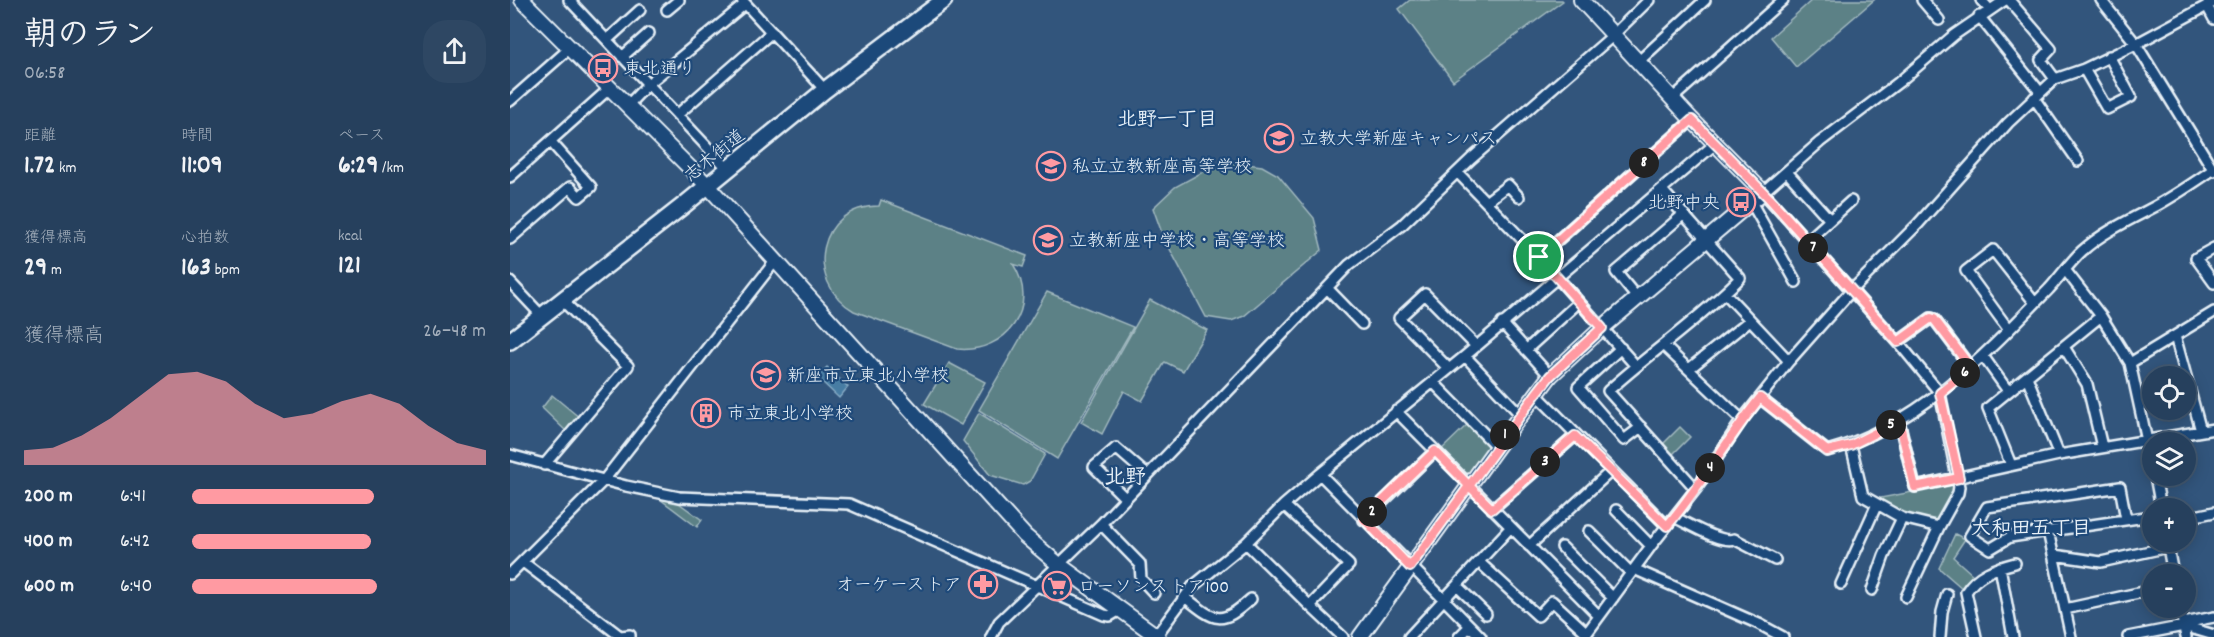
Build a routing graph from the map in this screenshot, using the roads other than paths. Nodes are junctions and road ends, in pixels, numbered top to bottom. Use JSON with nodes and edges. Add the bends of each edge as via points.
{"nodes":[{"id":1,"x":522,"y":0,"type":"edge"},
{"id":2,"x":570,"y":0,"type":"edge"},
{"id":3,"x":679,"y":0,"type":"edge"},
{"id":4,"x":944,"y":0,"type":"edge"},
{"id":5,"x":1581,"y":0,"type":"edge"},
{"id":6,"x":1650,"y":0,"type":"edge"},
{"id":7,"x":1705,"y":0,"type":"edge"},
{"id":8,"x":1783,"y":0,"type":"edge"},
{"id":9,"x":1922,"y":0,"type":"edge"},
{"id":10,"x":1981,"y":0,"type":"edge"},
{"id":11,"x":2007,"y":0,"type":"edge"},
{"id":12,"x":2101,"y":0,"type":"edge"},
{"id":13,"x":744,"y":2,"type":"edge"},
{"id":14,"x":2211,"y":4,"type":"edge"},
{"id":15,"x":640,"y":10,"type":"dead end"},
{"id":16,"x":667,"y":10,"type":"dead end"},
{"id":17,"x":1990,"y":10,"type":"junction"},
{"id":18,"x":1979,"y":16,"type":"junction"},
{"id":19,"x":2214,"y":19,"type":"edge"},
{"id":20,"x":1939,"y":20,"type":"dead end"},
{"id":21,"x":772,"y":32,"type":"junction"},
{"id":22,"x":649,"y":33,"type":"dead end"},
{"id":23,"x":1612,"y":35,"type":"junction"},
{"id":24,"x":607,"y":40,"type":"junction"},
{"id":25,"x":2136,"y":44,"type":"junction"},
{"id":26,"x":570,"y":48,"type":"junction"},
{"id":27,"x":2109,"y":56,"type":"junction"},
{"id":28,"x":622,"y":57,"type":"junction"},
{"id":29,"x":1638,"y":62,"type":"junction"},
{"id":30,"x":2084,"y":69,"type":"junction"},
{"id":31,"x":2055,"y":79,"type":"junction"},
{"id":32,"x":648,"y":84,"type":"junction"},
{"id":33,"x":610,"y":88,"type":"junction"},
{"id":34,"x":825,"y":90,"type":"junction"},
{"id":35,"x":2037,"y":95,"type":"junction"},
{"id":36,"x":1672,"y":99,"type":"junction"},
{"id":37,"x":510,"y":101,"type":"edge"},
{"id":38,"x":628,"y":105,"type":"junction"},
{"id":39,"x":677,"y":115,"type":"junction"},
{"id":40,"x":1692,"y":120,"type":"junction"},
{"id":41,"x":551,"y":142,"type":"junction"},
{"id":42,"x":1715,"y":144,"type":"junction"},
{"id":43,"x":2078,"y":161,"type":"dead end"},
{"id":44,"x":728,"y":169,"type":"junction"},
{"id":45,"x":2214,"y":170,"type":"edge"},
{"id":46,"x":1458,"y":172,"type":"junction"},
{"id":47,"x":1787,"y":172,"type":"junction"},
{"id":48,"x":511,"y":173,"type":"edge"},
{"id":49,"x":708,"y":186,"type":"junction"},
{"id":50,"x":1662,"y":190,"type":"junction"},
{"id":51,"x":1763,"y":192,"type":"junction"},
{"id":52,"x":1519,"y":197,"type":"dead end"},
{"id":53,"x":1487,"y":201,"type":"junction"},
{"id":54,"x":1851,"y":201,"type":"dead end"},
{"id":55,"x":1751,"y":202,"type":"junction"},
{"id":56,"x":1779,"y":210,"type":"junction"},
{"id":57,"x":1684,"y":214,"type":"junction"},
{"id":58,"x":1761,"y":220,"type":"junction"},
{"id":59,"x":1830,"y":220,"type":"junction"},
{"id":60,"x":510,"y":238,"type":"edge"},
{"id":61,"x":1707,"y":239,"type":"junction"},
{"id":62,"x":1807,"y":241,"type":"junction"},
{"id":63,"x":2214,"y":248,"type":"edge"},
{"id":64,"x":1539,"y":257,"type":"junction"},
{"id":65,"x":776,"y":260,"type":"junction"},
{"id":66,"x":2066,"y":271,"type":"junction"},
{"id":67,"x":1557,"y":277,"type":"junction"},
{"id":68,"x":510,"y":282,"type":"edge"},
{"id":69,"x":1796,"y":282,"type":"dead end"},
{"id":70,"x":2214,"y":283,"type":"edge"},
{"id":71,"x":1327,"y":288,"type":"junction"},
{"id":72,"x":1852,"y":290,"type":"junction"},
{"id":73,"x":1725,"y":293,"type":"junction"},
{"id":74,"x":1638,"y":299,"type":"junction"},
{"id":75,"x":562,"y":300,"type":"junction"},
{"id":76,"x":1579,"y":302,"type":"junction"},
{"id":77,"x":2035,"y":303,"type":"junction"},
{"id":78,"x":2214,"y":312,"type":"edge"},
{"id":79,"x":542,"y":316,"type":"junction"},
{"id":80,"x":2101,"y":316,"type":"junction"},
{"id":81,"x":1750,"y":320,"type":"junction"},
{"id":82,"x":1502,"y":323,"type":"junction"},
{"id":83,"x":1362,"y":324,"type":"dead end"},
{"id":84,"x":1602,"y":328,"type":"junction"},
{"id":85,"x":2008,"y":330,"type":"junction"},
{"id":86,"x":2175,"y":336,"type":"junction"},
{"id":87,"x":510,"y":341,"type":"edge"},
{"id":88,"x":1898,"y":342,"type":"junction"},
{"id":89,"x":1663,"y":345,"type":"junction"},
{"id":90,"x":1476,"y":346,"type":"junction"},
{"id":91,"x":2064,"y":347,"type":"junction"},
{"id":92,"x":1621,"y":348,"type":"junction"},
{"id":93,"x":1526,"y":350,"type":"junction"},
{"id":94,"x":1465,"y":356,"type":"junction"},
{"id":95,"x":1983,"y":356,"type":"junction"},
{"id":96,"x":1789,"y":362,"type":"junction"},
{"id":97,"x":2130,"y":363,"type":"junction"},
{"id":98,"x":1636,"y":366,"type":"junction"},
{"id":99,"x":1971,"y":368,"type":"junction"},
{"id":100,"x":1449,"y":369,"type":"junction"},
{"id":101,"x":1689,"y":369,"type":"junction"},
{"id":102,"x":1550,"y":376,"type":"junction"},
{"id":103,"x":2027,"y":377,"type":"junction"},
{"id":104,"x":1433,"y":382,"type":"junction"},
{"id":105,"x":2008,"y":391,"type":"junction"},
{"id":106,"x":1940,"y":393,"type":"junction"},
{"id":107,"x":1536,"y":394,"type":"junction"},
{"id":108,"x":1760,"y":398,"type":"junction"},
{"id":109,"x":1396,"y":411,"type":"junction"},
{"id":110,"x":1520,"y":414,"type":"junction"},
{"id":111,"x":1742,"y":420,"type":"junction"},
{"id":112,"x":1899,"y":421,"type":"junction"},
{"id":113,"x":1641,"y":427,"type":"junction"},
{"id":114,"x":2214,"y":429,"type":"edge"},
{"id":115,"x":2201,"y":431,"type":"junction"},
{"id":116,"x":2146,"y":432,"type":"edge"},
{"id":117,"x":2196,"y":432,"type":"edge"},
{"id":118,"x":1575,"y":436,"type":"junction"},
{"id":119,"x":2142,"y":442,"type":"edge"},
{"id":120,"x":1851,"y":445,"type":"junction"},
{"id":121,"x":1497,"y":447,"type":"junction"},
{"id":122,"x":2102,"y":447,"type":"junction"},
{"id":123,"x":1435,"y":451,"type":"junction"},
{"id":124,"x":2059,"y":454,"type":"junction"},
{"id":125,"x":510,"y":455,"type":"edge"},
{"id":126,"x":544,"y":465,"type":"junction"},
{"id":127,"x":2011,"y":465,"type":"junction"},
{"id":128,"x":1611,"y":471,"type":"junction"},
{"id":129,"x":1320,"y":474,"type":"junction"},
{"id":130,"x":1147,"y":475,"type":"junction"},
{"id":131,"x":1959,"y":478,"type":"junction"},
{"id":132,"x":604,"y":480,"type":"junction"},
{"id":133,"x":1469,"y":485,"type":"junction"},
{"id":134,"x":1696,"y":489,"type":"junction"},
{"id":135,"x":1125,"y":498,"type":"junction"},
{"id":136,"x":1877,"y":504,"type":"junction"},
{"id":137,"x":1284,"y":505,"type":"junction"},
{"id":138,"x":1492,"y":509,"type":"junction"},
{"id":139,"x":1616,"y":510,"type":"dead end"},
{"id":140,"x":2214,"y":512,"type":"edge"},
{"id":141,"x":2196,"y":516,"type":"edge"},
{"id":142,"x":1674,"y":517,"type":"junction"},
{"id":143,"x":2142,"y":517,"type":"edge"},
{"id":144,"x":1902,"y":518,"type":"junction"},
{"id":145,"x":1364,"y":519,"type":"junction"},
{"id":146,"x":2126,"y":519,"type":"junction"},
{"id":147,"x":1101,"y":524,"type":"junction"},
{"id":148,"x":1667,"y":526,"type":"junction"},
{"id":149,"x":1939,"y":527,"type":"junction"},
{"id":150,"x":1510,"y":528,"type":"junction"},
{"id":151,"x":1589,"y":531,"type":"dead end"},
{"id":152,"x":2049,"y":531,"type":"junction"},
{"id":153,"x":1245,"y":543,"type":"junction"},
{"id":154,"x":1529,"y":546,"type":"junction"},
{"id":155,"x":1651,"y":546,"type":"junction"},
{"id":156,"x":1562,"y":547,"type":"dead end"},
{"id":157,"x":2142,"y":551,"type":"edge"},
{"id":158,"x":2054,"y":555,"type":"junction"},
{"id":159,"x":1776,"y":560,"type":"dead end"},
{"id":160,"x":523,"y":562,"type":"junction"},
{"id":161,"x":1479,"y":562,"type":"junction"},
{"id":162,"x":2015,"y":563,"type":"dead end"},
{"id":163,"x":1058,"y":564,"type":"junction"},
{"id":164,"x":1410,"y":567,"type":"junction"},
{"id":165,"x":2000,"y":567,"type":"junction"},
{"id":166,"x":1633,"y":571,"type":"junction"},
{"id":167,"x":510,"y":574,"type":"edge"},
{"id":168,"x":1841,"y":584,"type":"dead end"},
{"id":169,"x":1036,"y":585,"type":"junction"},
{"id":170,"x":1458,"y":586,"type":"junction"},
{"id":171,"x":1872,"y":590,"type":"dead end"},
{"id":172,"x":2142,"y":592,"type":"edge"},
{"id":173,"x":1154,"y":593,"type":"dead end"},
{"id":174,"x":1947,"y":594,"type":"dead end"},
{"id":175,"x":1613,"y":597,"type":"junction"},
{"id":176,"x":1906,"y":597,"type":"dead end"},
{"id":177,"x":1186,"y":598,"type":"junction"},
{"id":178,"x":1251,"y":599,"type":"dead end"},
{"id":179,"x":1443,"y":600,"type":"junction"},
{"id":180,"x":1310,"y":606,"type":"junction"},
{"id":181,"x":2065,"y":609,"type":"junction"},
{"id":182,"x":1120,"y":610,"type":"junction"},
{"id":183,"x":1486,"y":614,"type":"dead end"},
{"id":184,"x":1599,"y":616,"type":"junction"},
{"id":185,"x":2214,"y":617,"type":"edge"},
{"id":186,"x":2182,"y":618,"type":"edge"},
{"id":187,"x":2184,"y":625,"type":"junction"},
{"id":188,"x":1469,"y":627,"type":"junction"},
{"id":189,"x":1586,"y":635,"type":"edge"},
{"id":190,"x":2214,"y":635,"type":"edge"},
{"id":191,"x":1157,"y":636,"type":"edge"},
{"id":192,"x":630,"y":637,"type":"edge"},
{"id":193,"x":991,"y":637,"type":"edge"},
{"id":194,"x":1343,"y":637,"type":"edge"},
{"id":195,"x":1360,"y":637,"type":"edge"},
{"id":196,"x":1409,"y":637,"type":"edge"},
{"id":197,"x":1460,"y":637,"type":"edge"},
{"id":198,"x":1481,"y":637,"type":"edge"},
{"id":199,"x":1783,"y":637,"type":"edge"},
{"id":200,"x":1940,"y":637,"type":"edge"},
{"id":201,"x":1976,"y":637,"type":"edge"},
{"id":202,"x":2013,"y":637,"type":"edge"},
{"id":203,"x":2071,"y":637,"type":"edge"},
{"id":204,"x":2128,"y":637,"type":"edge"},
{"id":205,"x":2186,"y":637,"type":"edge"}],
"edges":[{"from":1,"to":26,"type":"street"},
{"from":2,"to":24,"type":"street"},
{"from":3,"to":16,"type":"street"},
{"from":4,"to":34,"type":"main road","name":"志木街道"},
{"from":5,"to":23,"type":"street"},
{"from":6,"to":23,"type":"street"},
{"from":7,"to":29,"type":"street"},
{"from":8,"to":36,"type":"street"},
{"from":9,"to":20,"type":"street"},
{"from":10,"to":17,"type":"street"},
{"from":11,"to":17,"type":"street"},
{"from":11,"to":31,"type":"street","via":[[2052,49],[2041,60]]},
{"from":12,"to":25,"type":"street"},
{"from":13,"to":21,"type":"street"},
{"from":13,"to":32,"type":"street"},
{"from":14,"to":19,"type":"street"},
{"from":14,"to":25,"type":"street"},
{"from":15,"to":24,"type":"street"},
{"from":17,"to":18,"type":"street"},
{"from":18,"to":35,"type":"street"},
{"from":18,"to":47,"type":"street"},
{"from":21,"to":34,"type":"street"},
{"from":21,"to":39,"type":"street"},
{"from":22,"to":28,"type":"street"},
{"from":23,"to":29,"type":"street"},
{"from":23,"to":46,"type":"street"},
{"from":24,"to":28,"type":"street"},
{"from":25,"to":27,"type":"street"},
{"from":25,"to":45,"type":"street"},
{"from":26,"to":33,"type":"street"},
{"from":26,"to":37,"type":"street"},
{"from":27,"to":30,"type":"street"},
{"from":27,"to":30,"type":"street","via":[[2131,97],[2107,109]]},
{"from":28,"to":32,"type":"street"},
{"from":29,"to":36,"type":"street"},
{"from":30,"to":31,"type":"street"},
{"from":31,"to":35,"type":"street"},
{"from":32,"to":38,"type":"street"},
{"from":32,"to":39,"type":"street"},
{"from":33,"to":38,"type":"street"},
{"from":33,"to":41,"type":"street"},
{"from":34,"to":44,"type":"main road","name":"志木街道"},
{"from":35,"to":43,"type":"street"},
{"from":35,"to":72,"type":"street"},
{"from":36,"to":40,"type":"street"},
{"from":38,"to":49,"type":"street"},
{"from":39,"to":44,"type":"street"},
{"from":40,"to":42,"type":"street"},
{"from":40,"to":64,"type":"street"},
{"from":41,"to":48,"type":"street"},
{"from":41,"to":60,"type":"street","via":[[591,187],[579,197],[570,187]]},
{"from":42,"to":50,"type":"street"},
{"from":42,"to":51,"type":"street"},
{"from":44,"to":49,"type":"main road","name":"志木街道"},
{"from":45,"to":66,"type":"street","via":[[2082,251]]},
{"from":46,"to":53,"type":"street"},
{"from":46,"to":71,"type":"street"},
{"from":47,"to":51,"type":"street"},
{"from":47,"to":59,"type":"street"},
{"from":49,"to":65,"type":"street"},
{"from":49,"to":75,"type":"main road","name":"志木街道"},
{"from":50,"to":57,"type":"street"},
{"from":50,"to":67,"type":"street"},
{"from":51,"to":55,"type":"street"},
{"from":51,"to":56,"type":"street"},
{"from":52,"to":53,"type":"street","via":[[1508,185]]},
{"from":53,"to":64,"type":"street"},
{"from":54,"to":59,"type":"street"},
{"from":55,"to":58,"type":"street"},
{"from":55,"to":61,"type":"street"},
{"from":56,"to":58,"type":"street"},
{"from":56,"to":62,"type":"street"},
{"from":57,"to":61,"type":"street"},
{"from":57,"to":74,"type":"street","via":[[1616,272]]},
{"from":58,"to":69,"type":"street"},
{"from":59,"to":62,"type":"street"},
{"from":61,"to":73,"type":"street","via":[[1740,278]]},
{"from":61,"to":74,"type":"street"},
{"from":62,"to":72,"type":"street"},
{"from":63,"to":70,"type":"street","via":[[2196,258]]},
{"from":64,"to":67,"type":"street"},
{"from":65,"to":132,"type":"street"},
{"from":65,"to":163,"type":"street","via":[[1007,516]]},
{"from":66,"to":77,"type":"street"},
{"from":66,"to":80,"type":"street"},
{"from":67,"to":76,"type":"street"},
{"from":67,"to":82,"type":"street"},
{"from":68,"to":79,"type":"street"},
{"from":71,"to":83,"type":"street"},
{"from":71,"to":130,"type":"street"},
{"from":72,"to":88,"type":"street"},
{"from":72,"to":96,"type":"street"},
{"from":73,"to":81,"type":"street"},
{"from":73,"to":89,"type":"street"},
{"from":74,"to":84,"type":"street"},
{"from":75,"to":79,"type":"main road","name":"志木街道"},
{"from":75,"to":126,"type":"street","via":[[628,366]]},
{"from":76,"to":84,"type":"street"},
{"from":76,"to":93,"type":"street"},
{"from":77,"to":85,"type":"street"},
{"from":77,"to":85,"type":"street","via":[[1993,250],[1966,272]]},
{"from":78,"to":86,"type":"street"},
{"from":79,"to":87,"type":"main road","name":"志木街道"},
{"from":80,"to":91,"type":"street"},
{"from":80,"to":97,"type":"street"},
{"from":81,"to":96,"type":"street"},
{"from":81,"to":101,"type":"street"},
{"from":82,"to":90,"type":"street"},
{"from":82,"to":93,"type":"street"},
{"from":84,"to":92,"type":"street"},
{"from":84,"to":102,"type":"street"},
{"from":85,"to":95,"type":"street"},
{"from":86,"to":97,"type":"street"},
{"from":86,"to":115,"type":"street"},
{"from":88,"to":99,"type":"street","via":[[1934,319]]},
{"from":88,"to":106,"type":"street"},
{"from":89,"to":98,"type":"street"},
{"from":89,"to":101,"type":"street"},
{"from":90,"to":94,"type":"street"},
{"from":90,"to":100,"type":"street","via":[[1425,294],[1399,318]]},
{"from":91,"to":103,"type":"street"},
{"from":91,"to":122,"type":"street","via":[[2086,384]]},
{"from":92,"to":98,"type":"street"},
{"from":92,"to":113,"type":"street","via":[[1578,387],[1624,440]]},
{"from":93,"to":102,"type":"street"},
{"from":94,"to":100,"type":"street"},
{"from":94,"to":110,"type":"street"},
{"from":95,"to":99,"type":"street"},
{"from":95,"to":105,"type":"street"},
{"from":96,"to":108,"type":"street"},
{"from":97,"to":116,"type":"street"},
{"from":98,"to":113,"type":"street","via":[[1608,391]]},
{"from":99,"to":106,"type":"street"},
{"from":100,"to":104,"type":"street"},
{"from":101,"to":111,"type":"street"},
{"from":102,"to":107,"type":"street"},
{"from":103,"to":105,"type":"street"},
{"from":103,"to":124,"type":"street"},
{"from":104,"to":109,"type":"street"},
{"from":104,"to":121,"type":"street"},
{"from":105,"to":127,"type":"street","via":[[1988,411]]},
{"from":106,"to":112,"type":"street"},
{"from":106,"to":131,"type":"street"},
{"from":107,"to":110,"type":"street"},
{"from":107,"to":118,"type":"street"},
{"from":108,"to":111,"type":"street"},
{"from":108,"to":120,"type":"street","via":[[1827,451]]},
{"from":109,"to":123,"type":"street"},
{"from":109,"to":129,"type":"street"},
{"from":110,"to":121,"type":"street"},
{"from":111,"to":134,"type":"street"},
{"from":112,"to":120,"type":"street"},
{"from":112,"to":131,"type":"street","via":[[1915,487]]},
{"from":113,"to":134,"type":"street"},
{"from":114,"to":115,"type":"street"},
{"from":115,"to":117,"type":"street"},
{"from":118,"to":128,"type":"street"},
{"from":118,"to":138,"type":"street"},
{"from":119,"to":122,"type":"street"},
{"from":120,"to":136,"type":"street","via":[[1863,496]]},
{"from":121,"to":133,"type":"street"},
{"from":122,"to":124,"type":"street"},
{"from":123,"to":133,"type":"street"},
{"from":123,"to":145,"type":"street"},
{"from":124,"to":127,"type":"street"},
{"from":125,"to":126,"type":"street"},
{"from":126,"to":132,"type":"street"},
{"from":127,"to":131,"type":"street"},
{"from":128,"to":148,"type":"street"},
{"from":128,"to":154,"type":"street"},
{"from":129,"to":137,"type":"street"},
{"from":129,"to":145,"type":"street"},
{"from":130,"to":135,"type":"street"},
{"from":130,"to":135,"type":"street","via":[[1116,448],[1094,467]]},
{"from":131,"to":149,"type":"street","via":[[1958,493]]},
{"from":132,"to":160,"type":"street"},
{"from":132,"to":169,"type":"street","via":[[690,498],[849,504]]},
{"from":133,"to":138,"type":"street"},
{"from":133,"to":164,"type":"street"},
{"from":134,"to":142,"type":"street"},
{"from":135,"to":147,"type":"street"},
{"from":136,"to":144,"type":"street"},
{"from":136,"to":168,"type":"street"},
{"from":137,"to":153,"type":"street"},
{"from":137,"to":180,"type":"street","via":[[1349,565]]},
{"from":138,"to":150,"type":"street"},
{"from":139,"to":155,"type":"street"},
{"from":140,"to":141,"type":"street"},
{"from":142,"to":148,"type":"street"},
{"from":142,"to":159,"type":"street","via":[[1714,536],[1734,539]]},
{"from":143,"to":146,"type":"street"},
{"from":144,"to":149,"type":"street"},
{"from":144,"to":171,"type":"street"},
{"from":145,"to":164,"type":"street"},
{"from":146,"to":152,"type":"street"},
{"from":146,"to":152,"type":"street","via":[[2120,487],[1988,507],[1970,536],[1990,549],[2010,537]]},
{"from":147,"to":163,"type":"street"},
{"from":147,"to":173,"type":"street","via":[[1140,564],[1141,579]]},
{"from":148,"to":155,"type":"street"},
{"from":149,"to":176,"type":"street"},
{"from":150,"to":154,"type":"street"},
{"from":150,"to":161,"type":"street"},
{"from":151,"to":166,"type":"street"},
{"from":152,"to":158,"type":"street"},
{"from":153,"to":177,"type":"street","via":[[1193,586]]},
{"from":153,"to":180,"type":"street"},
{"from":154,"to":184,"type":"street"},
{"from":155,"to":166,"type":"street"},
{"from":156,"to":175,"type":"street"},
{"from":157,"to":158,"type":"street","via":[[2101,562]]},
{"from":158,"to":181,"type":"street"},
{"from":160,"to":167,"type":"street"},
{"from":160,"to":192,"type":"street","via":[[620,636]]},
{"from":161,"to":170,"type":"street"},
{"from":161,"to":189,"type":"street","via":[[1538,616],[1552,601]]},
{"from":162,"to":165,"type":"street"},
{"from":163,"to":169,"type":"street"},
{"from":163,"to":182,"type":"street"},
{"from":164,"to":179,"type":"street"},
{"from":164,"to":195,"type":"street"},
{"from":165,"to":201,"type":"street","via":[[1972,583],[1966,592]]},
{"from":165,"to":202,"type":"street"},
{"from":166,"to":175,"type":"street"},
{"from":166,"to":199,"type":"street"},
{"from":169,"to":182,"type":"street","via":[[1104,615]]},
{"from":169,"to":193,"type":"street","via":[[999,622]]},
{"from":170,"to":179,"type":"street"},
{"from":170,"to":183,"type":"street"},
{"from":172,"to":181,"type":"street"},
{"from":174,"to":200,"type":"street"},
{"from":175,"to":184,"type":"street"},
{"from":177,"to":178,"type":"street","via":[[1208,616],[1222,618]]},
{"from":177,"to":191,"type":"street"},
{"from":179,"to":188,"type":"street"},
{"from":179,"to":196,"type":"street"},
{"from":180,"to":194,"type":"street"},
{"from":181,"to":203,"type":"street"},
{"from":182,"to":191,"type":"street"},
{"from":184,"to":189,"type":"street"},
{"from":185,"to":187,"type":"street"},
{"from":186,"to":187,"type":"street"},
{"from":187,"to":190,"type":"street"},
{"from":187,"to":204,"type":"street"},
{"from":187,"to":205,"type":"street"},
{"from":188,"to":197,"type":"street"},
{"from":188,"to":198,"type":"street"}]}
